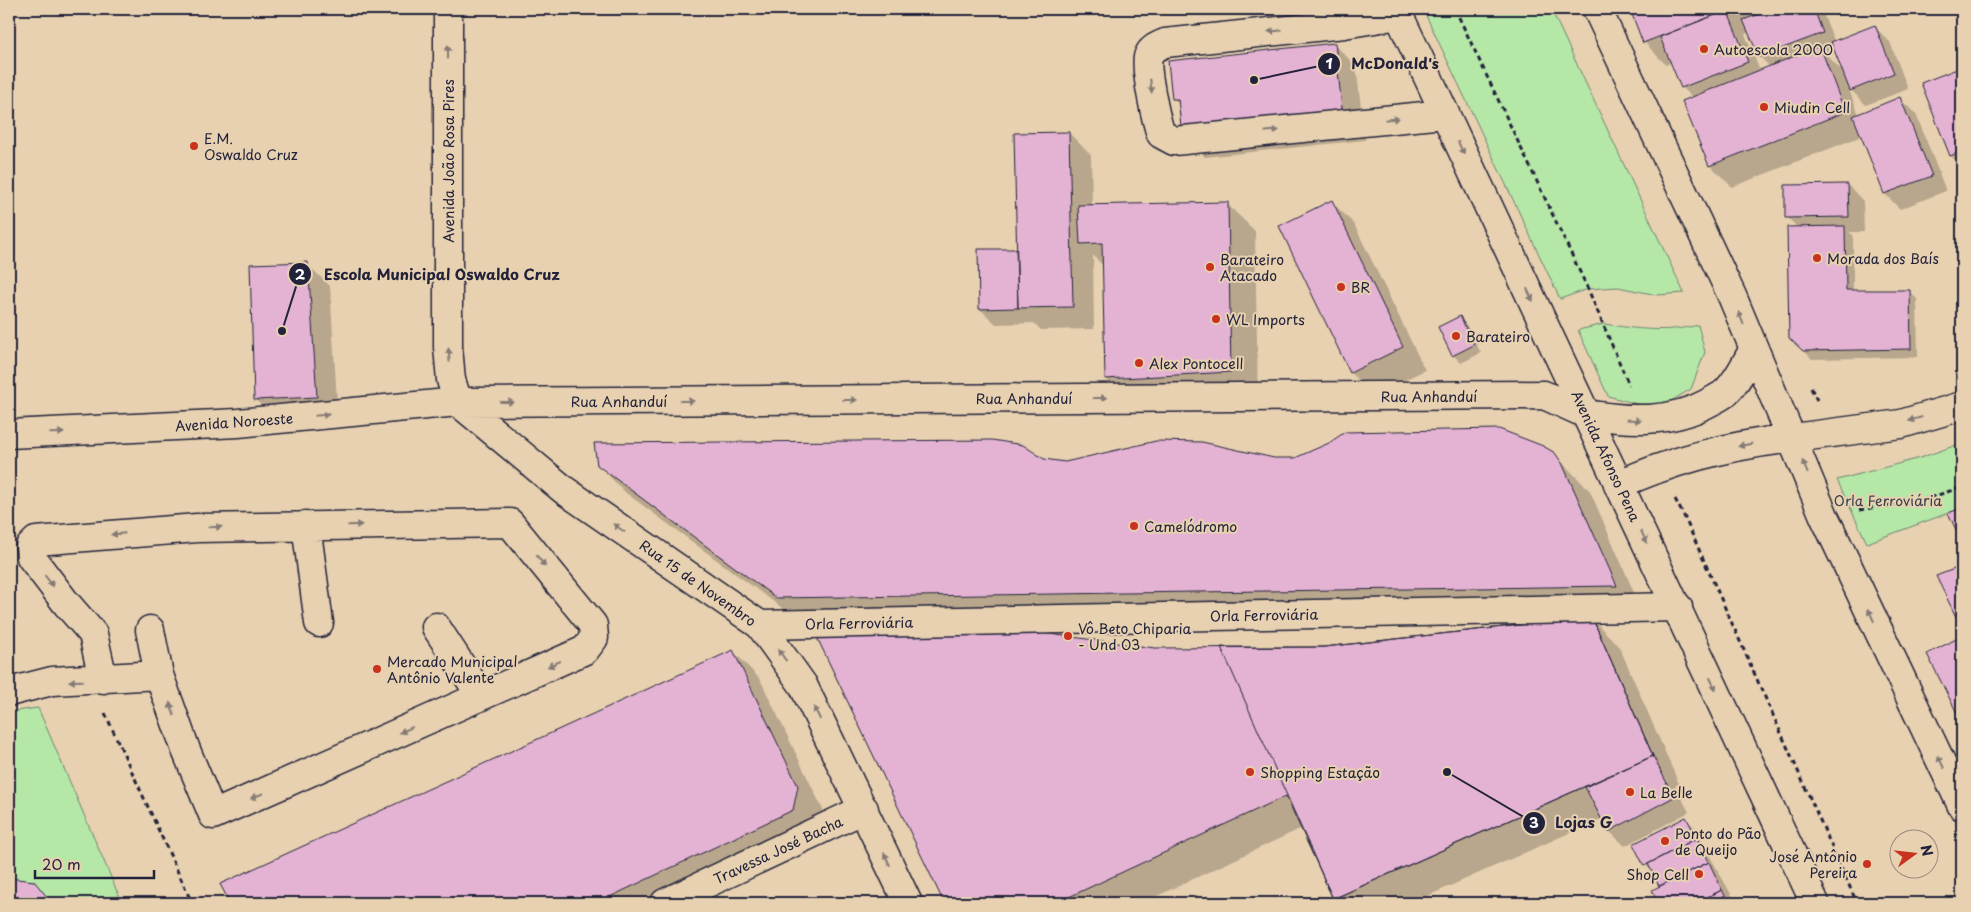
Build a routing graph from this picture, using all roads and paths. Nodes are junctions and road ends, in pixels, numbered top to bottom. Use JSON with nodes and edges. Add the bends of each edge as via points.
{"nodes":[{"id":1,"x":448,"y":9,"type":"edge"},
{"id":2,"x":1597,"y":9,"type":"edge"},
{"id":3,"x":1398,"y":12,"type":"edge"},
{"id":4,"x":1444,"y":114,"type":"junction"},
{"id":5,"x":1753,"y":350,"type":"junction"},
{"id":6,"x":1808,"y":383,"type":"dead end"},
{"id":7,"x":458,"y":402,"type":"junction"},
{"id":8,"x":1962,"y":406,"type":"edge"},
{"id":9,"x":1822,"y":409,"type":"dead end"},
{"id":10,"x":1586,"y":414,"type":"junction"},
{"id":11,"x":9,"y":434,"type":"edge"},
{"id":12,"x":1793,"y":438,"type":"junction"},
{"id":13,"x":1618,"y":485,"type":"junction"},
{"id":14,"x":1962,"y":487,"type":"edge"},
{"id":15,"x":1824,"y":516,"type":"junction"},
{"id":16,"x":306,"y":525,"type":"junction"},
{"id":17,"x":1678,"y":607,"type":"junction"},
{"id":18,"x":318,"y":624,"type":"dead end"},
{"id":19,"x":760,"y":625,"type":"junction"},
{"id":20,"x":436,"y":627,"type":"dead end"},
{"id":21,"x":150,"y":630,"type":"dead end"},
{"id":22,"x":160,"y":675,"type":"junction"},
{"id":23,"x":97,"y":680,"type":"junction"},
{"id":24,"x":9,"y":692,"type":"edge"},
{"id":25,"x":481,"y":696,"type":"junction"},
{"id":26,"x":1962,"y":806,"type":"edge"},
{"id":27,"x":864,"y":809,"type":"junction"},
{"id":28,"x":192,"y":903,"type":"edge"},
{"id":29,"x":665,"y":903,"type":"edge"},
{"id":30,"x":908,"y":903,"type":"edge"},
{"id":31,"x":1815,"y":903,"type":"edge"}],
"edges":[{"from":7,"to":1,"type":"street","name":"Avenida João Rosa Pires","one_way":true,"via":[[451,380],[448,347]]},
{"from":5,"to":2,"type":"street","one_way":true,"via":[[1732,296]]},
{"from":3,"to":4,"type":"street","name":"Avenida Afonso Pena"},
{"from":3,"to":4,"type":"street","one_way":true,"via":[[1344,24],[1165,43],[1154,48],[1148,57],[1154,116],[1161,134],[1174,141]]},
{"from":4,"to":10,"type":"street","name":"Avenida Afonso Pena","one_way":true},
{"from":10,"to":5,"type":"street","name":"Rua Anhanduí","one_way":true,"via":[[1643,421],[1674,417],[1701,407],[1725,394]]},
{"from":5,"to":12,"type":"street"},
{"from":6,"to":9,"type":"path"},
{"from":7,"to":10,"type":"street","name":"Rua Anhanduí","one_way":true,"via":[[1544,395]]},
{"from":11,"to":7,"type":"street","name":"Avenida Noroeste","one_way":true,"via":[[238,423]]},
{"from":19,"to":7,"type":"street","name":"Rua 15 de Novembro","one_way":true,"via":[[564,490]]},
{"from":8,"to":12,"type":"street","one_way":true,"via":[[1901,424]]},
{"from":10,"to":13,"type":"street","name":"Avenida Afonso Pena"},
{"from":12,"to":13,"type":"street","one_way":true,"via":[[1714,451],[1656,467]]},
{"from":15,"to":12,"type":"street","one_way":true},
{"from":13,"to":17,"type":"street","name":"Avenida Afonso Pena","one_way":true},
{"from":14,"to":15,"type":"path","via":[[1926,499]]},
{"from":26,"to":15,"type":"street","one_way":true},
{"from":16,"to":18,"type":"street"},
{"from":16,"to":23,"type":"street","via":[[167,529],[36,541],[30,547],[31,557],[93,634]]},
{"from":16,"to":25,"type":"street","one_way":true,"via":[[510,523],[593,625],[594,638],[585,650]]},
{"from":17,"to":19,"type":"street","name":"Orla Ferroviária"},
{"from":17,"to":31,"type":"street","name":"Avenida Afonso Pena","one_way":true},
{"from":27,"to":19,"type":"street","name":"Rua 15 de Novembro","one_way":true,"via":[[803,684]]},
{"from":20,"to":25,"type":"street"},
{"from":21,"to":22,"type":"street"},
{"from":22,"to":23,"type":"street"},
{"from":25,"to":22,"type":"street","one_way":true,"via":[[213,815]]},
{"from":23,"to":24,"type":"street","one_way":true,"via":[[52,681]]},
{"from":23,"to":28,"type":"path"},
{"from":27,"to":29,"type":"street","name":"Travessa José Bacha"},
{"from":30,"to":27,"type":"street","name":"Rua 15 de Novembro","one_way":true}]}
